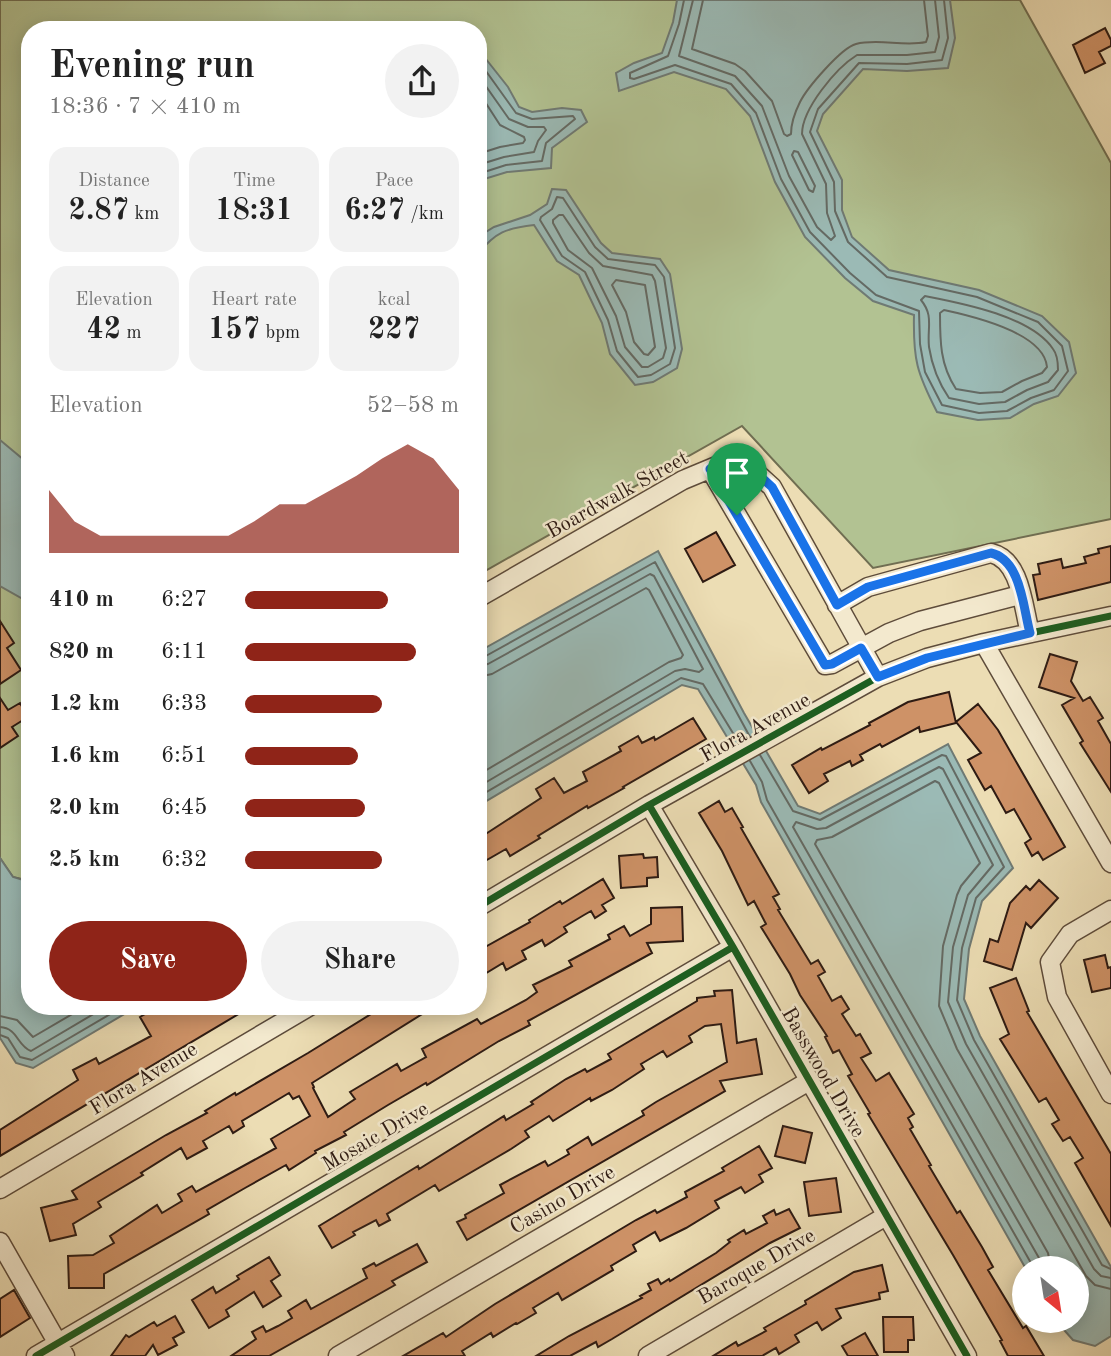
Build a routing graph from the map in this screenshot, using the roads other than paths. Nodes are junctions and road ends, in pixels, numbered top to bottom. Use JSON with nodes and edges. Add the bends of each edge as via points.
{"nodes":[{"id":1,"x":710,"y":469,"type":"junction"},
{"id":2,"x":487,"y":593,"type":"edge"},
{"id":3,"x":1020,"y":595,"type":"junction"},
{"id":4,"x":837,"y":605,"type":"junction"},
{"id":5,"x":1111,"y":616,"type":"edge"},
{"id":6,"x":1030,"y":633,"type":"junction"},
{"id":7,"x":984,"y":643,"type":"junction"},
{"id":8,"x":861,"y":648,"type":"junction"},
{"id":9,"x":878,"y":677,"type":"junction"},
{"id":10,"x":649,"y":805,"type":"junction"},
{"id":11,"x":1111,"y":863,"type":"edge"},
{"id":12,"x":487,"y":902,"type":"edge"},
{"id":13,"x":1111,"y":910,"type":"edge"},
{"id":14,"x":733,"y":947,"type":"junction"},
{"id":15,"x":295,"y":1015,"type":"edge"},
{"id":16,"x":809,"y":1081,"type":"junction"},
{"id":17,"x":1110,"y":1092,"type":"edge"},
{"id":18,"x":0,"y":1189,"type":"edge"},
{"id":19,"x":886,"y":1216,"type":"junction"},
{"id":20,"x":0,"y":1242,"type":"edge"},
{"id":21,"x":61,"y":1350,"type":"edge"},
{"id":22,"x":963,"y":1355,"type":"edge"},
{"id":23,"x":36,"y":1356,"type":"edge"},
{"id":24,"x":338,"y":1356,"type":"edge"},
{"id":25,"x":648,"y":1356,"type":"edge"}],
"edges":[{"from":1,"to":2,"type":"street","name":"Boardwalk Street"},
{"from":1,"to":4,"type":"street","name":"Boardwalk Street","via":[[719,464],[749,466],[772,487]]},
{"from":1,"to":8,"type":"street","via":[[825,665]]},
{"from":3,"to":4,"type":"street","via":[[1010,565],[1001,555],[991,553],[868,587]]},
{"from":3,"to":6,"type":"street"},
{"from":3,"to":8,"type":"street","via":[[920,621]]},
{"from":4,"to":8,"type":"street","name":"Boardwalk Street"},
{"from":5,"to":6,"type":"street","name":"Flora Avenue"},
{"from":6,"to":7,"type":"street","name":"Flora Avenue"},
{"from":7,"to":9,"type":"street","name":"Flora Avenue"},
{"from":7,"to":11,"type":"street"},
{"from":8,"to":9,"type":"street","name":"Boardwalk Street"},
{"from":9,"to":10,"type":"street","name":"Flora Avenue"},
{"from":10,"to":12,"type":"street","name":"Flora Avenue"},
{"from":10,"to":14,"type":"street","name":"Basswood Drive"},
{"from":13,"to":17,"type":"street","via":[[1070,934],[1050,962],[1057,997]]},
{"from":14,"to":16,"type":"street","name":"Basswood Drive"},
{"from":14,"to":21,"type":"street","name":"Mosaic Drive"},
{"from":15,"to":18,"type":"street","name":"Flora Avenue"},
{"from":16,"to":19,"type":"street","name":"Basswood Drive"},
{"from":16,"to":24,"type":"street","name":"Casino Drive"},
{"from":19,"to":22,"type":"street","name":"Basswood Drive"},
{"from":19,"to":25,"type":"street","name":"Baroque Drive"},
{"from":20,"to":21,"type":"street"},
{"from":21,"to":23,"type":"street","name":"Mosaic Drive"}]}
